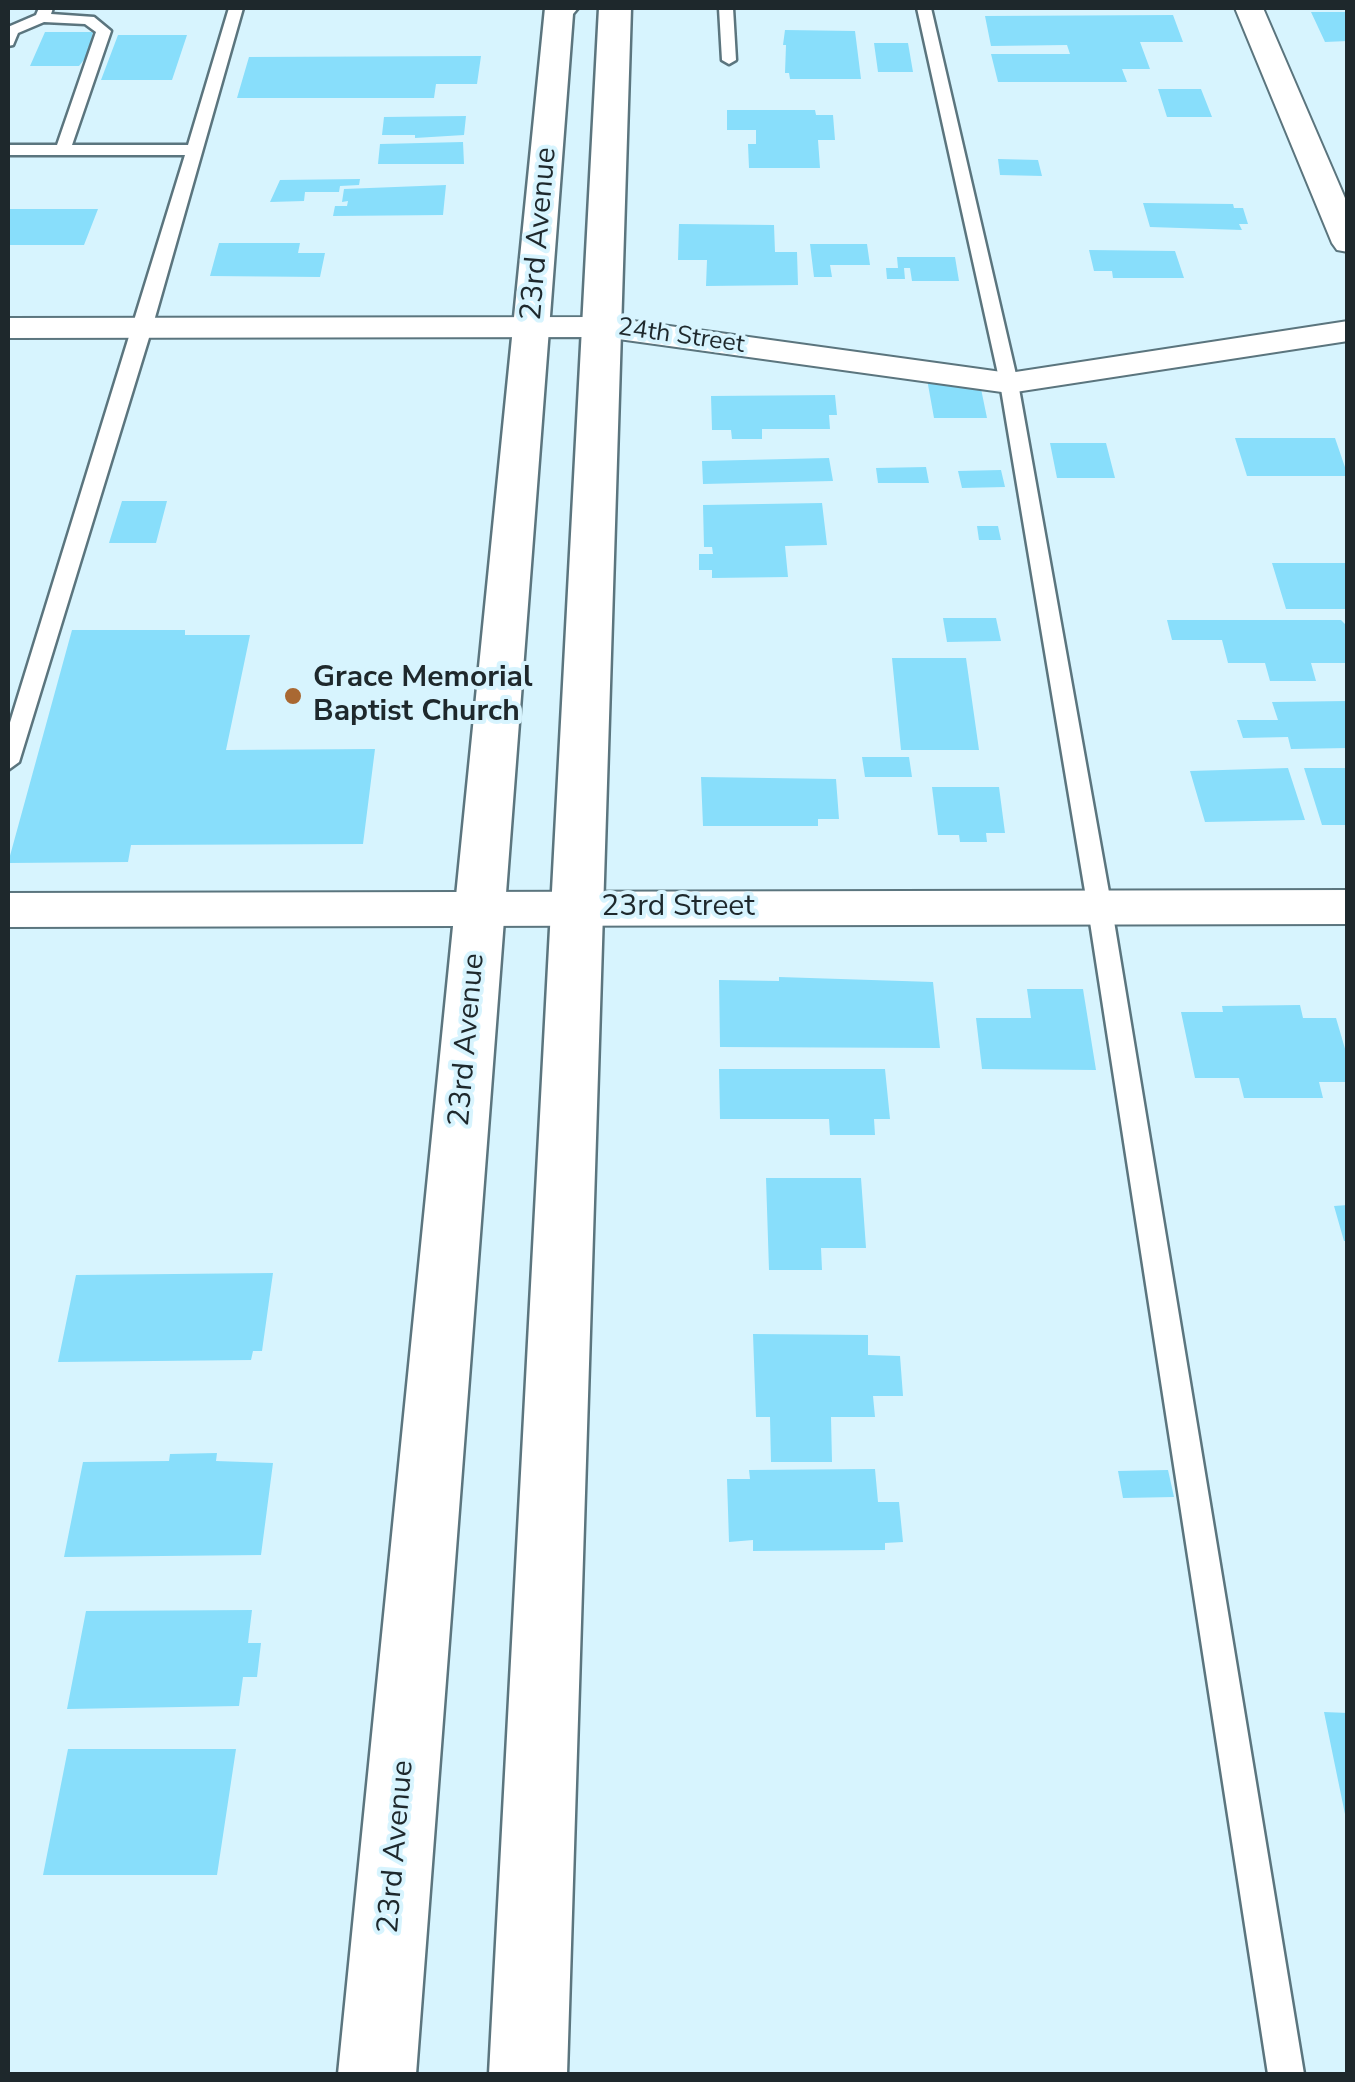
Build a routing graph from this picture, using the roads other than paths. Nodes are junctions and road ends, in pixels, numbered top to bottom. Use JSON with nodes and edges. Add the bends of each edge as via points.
{"nodes":[{"id":1,"x":236,"y":8,"type":"edge"},
{"id":2,"x":562,"y":8,"type":"edge"},
{"id":3,"x":614,"y":8,"type":"edge"},
{"id":4,"x":726,"y":8,"type":"edge"},
{"id":5,"x":924,"y":8,"type":"edge"},
{"id":6,"x":1249,"y":8,"type":"edge"},
{"id":7,"x":44,"y":12,"type":"edge"},
{"id":8,"x":8,"y":42,"type":"edge"},
{"id":9,"x":730,"y":60,"type":"dead end"},
{"id":10,"x":8,"y":150,"type":"edge"},
{"id":11,"x":63,"y":150,"type":"junction"},
{"id":12,"x":194,"y":150,"type":"junction"},
{"id":13,"x":1348,"y":243,"type":"edge"},
{"id":14,"x":532,"y":327,"type":"junction"},
{"id":15,"x":604,"y":327,"type":"junction"},
{"id":16,"x":8,"y":328,"type":"edge"},
{"id":17,"x":143,"y":328,"type":"junction"},
{"id":18,"x":1348,"y":331,"type":"edge"},
{"id":19,"x":1009,"y":383,"type":"junction"},
{"id":20,"x":8,"y":762,"type":"edge"},
{"id":21,"x":1348,"y":907,"type":"edge"},
{"id":22,"x":480,"y":908,"type":"junction"},
{"id":23,"x":579,"y":908,"type":"junction"},
{"id":24,"x":1100,"y":909,"type":"junction"},
{"id":25,"x":8,"y":910,"type":"edge"},
{"id":26,"x":377,"y":2074,"type":"edge"},
{"id":27,"x":528,"y":2074,"type":"edge"},
{"id":28,"x":1286,"y":2074,"type":"edge"}],
"edges":[{"from":1,"to":12,"type":"lane"},
{"from":2,"to":14,"type":"street","name":"23rd Avenue"},
{"from":3,"to":15,"type":"street"},
{"from":4,"to":9,"type":"lane"},
{"from":5,"to":19,"type":"lane"},
{"from":6,"to":13,"type":"street"},
{"from":7,"to":8,"type":"lane","via":[[11,31]]},
{"from":7,"to":11,"type":"lane","via":[[89,20],[104,30]]},
{"from":10,"to":11,"type":"lane"},
{"from":11,"to":12,"type":"lane"},
{"from":12,"to":17,"type":"lane"},
{"from":14,"to":15,"type":"street","name":"24th Street"},
{"from":14,"to":17,"type":"street","name":"24th Street"},
{"from":14,"to":22,"type":"street","name":"23rd Avenue"},
{"from":15,"to":19,"type":"street","name":"24th Street"},
{"from":15,"to":23,"type":"street"},
{"from":16,"to":17,"type":"street","name":"24th Street"},
{"from":17,"to":20,"type":"lane"},
{"from":18,"to":19,"type":"street","name":"24th Street"},
{"from":19,"to":24,"type":"lane"},
{"from":21,"to":24,"type":"street","name":"23rd Street"},
{"from":22,"to":23,"type":"street","name":"23rd Street"},
{"from":22,"to":25,"type":"street","name":"23rd Street"},
{"from":22,"to":26,"type":"street","name":"23rd Avenue"},
{"from":23,"to":24,"type":"street","name":"23rd Street"},
{"from":23,"to":27,"type":"street"},
{"from":24,"to":28,"type":"lane"}]}
